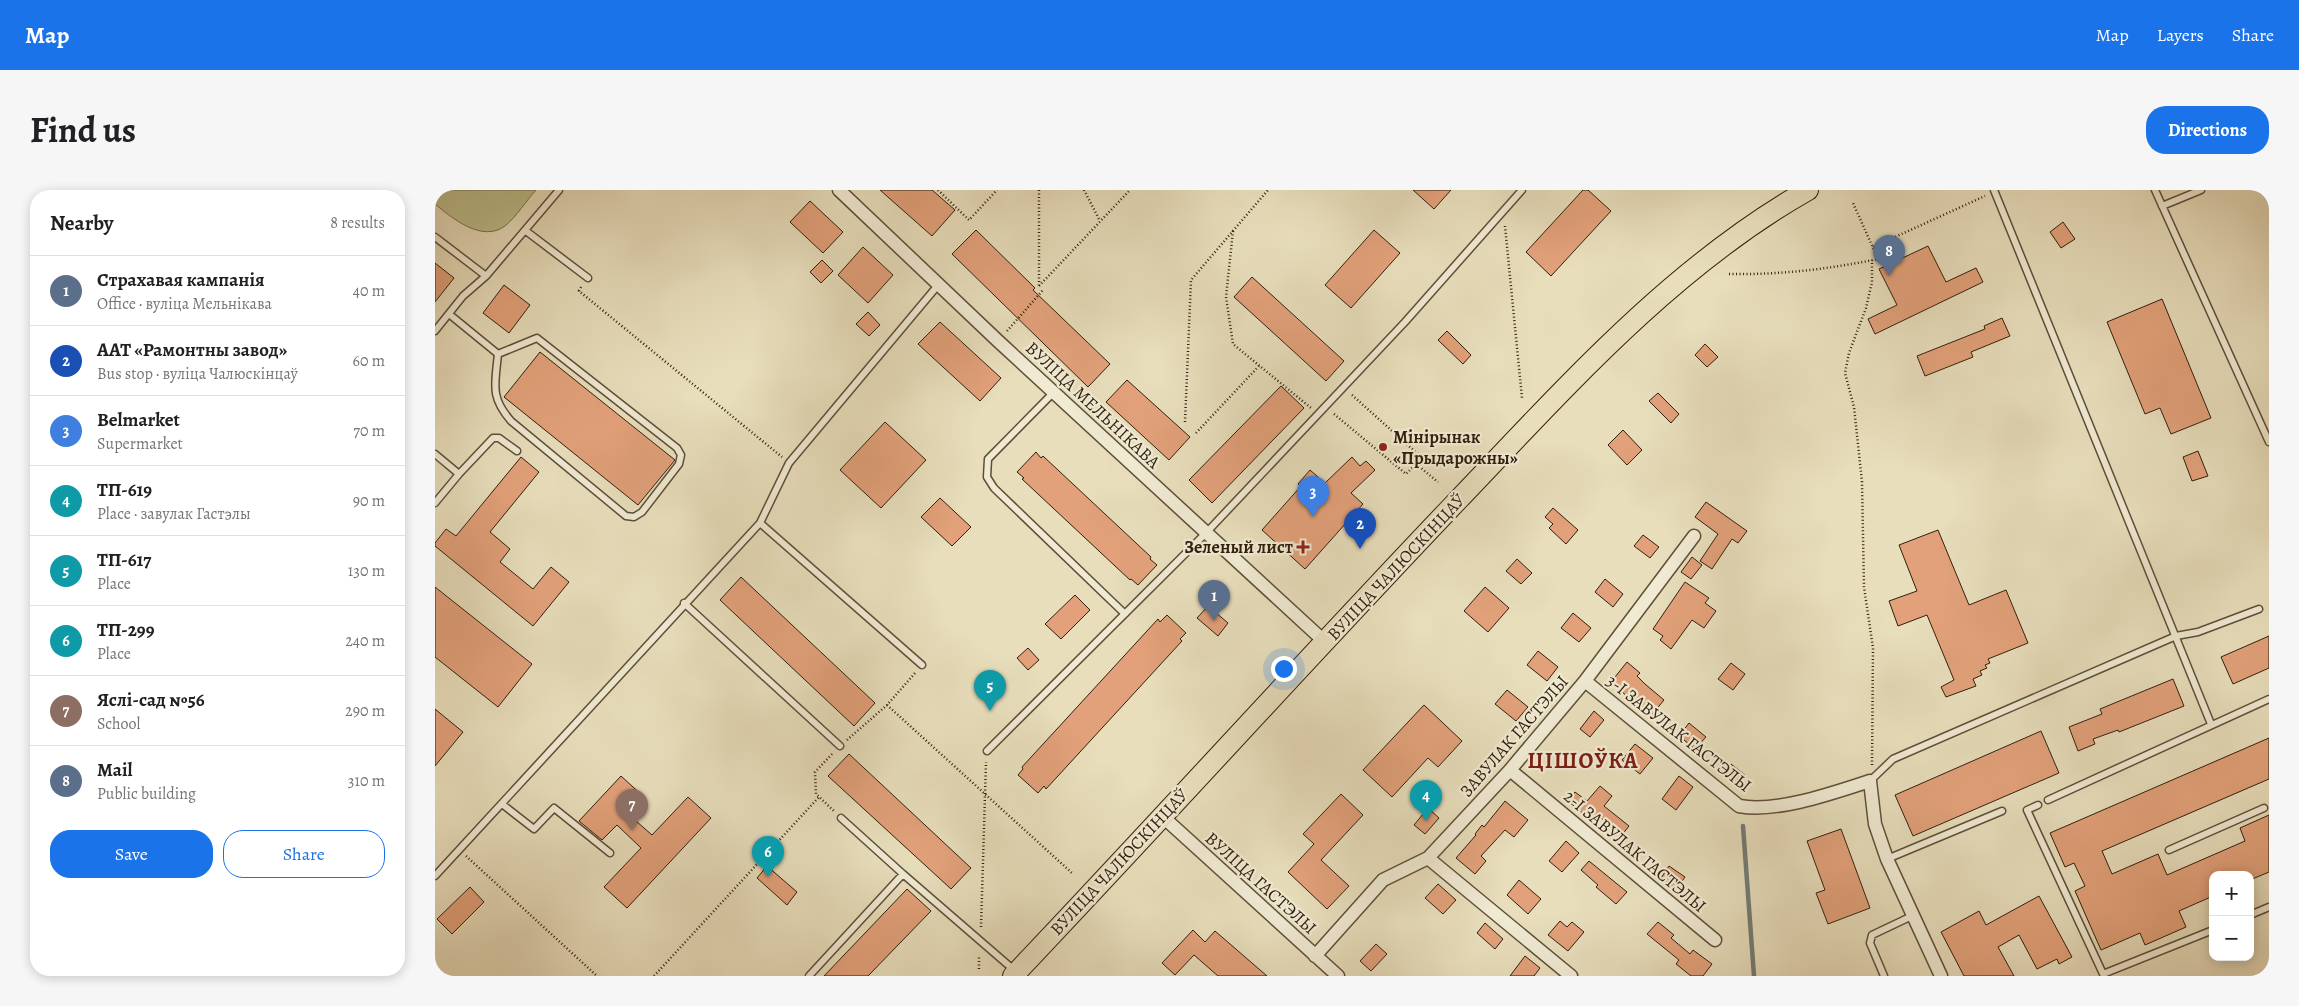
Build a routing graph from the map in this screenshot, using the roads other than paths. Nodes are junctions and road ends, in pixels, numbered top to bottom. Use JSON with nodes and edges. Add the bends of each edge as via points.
{"nodes":[{"id":1,"x":559,"y":190,"type":"edge"},
{"id":2,"x":839,"y":190,"type":"edge"},
{"id":3,"x":1522,"y":190,"type":"edge"},
{"id":4,"x":1808,"y":190,"type":"edge"},
{"id":5,"x":2155,"y":190,"type":"edge"},
{"id":6,"x":2201,"y":190,"type":"edge"},
{"id":7,"x":1994,"y":191,"type":"edge"},
{"id":8,"x":2163,"y":206,"type":"junction"},
{"id":9,"x":526,"y":230,"type":"junction"},
{"id":10,"x":435,"y":237,"type":"edge"},
{"id":11,"x":486,"y":276,"type":"junction"},
{"id":12,"x":588,"y":278,"type":"road end"},
{"id":13,"x":939,"y":284,"type":"junction"},
{"id":14,"x":449,"y":314,"type":"junction"},
{"id":15,"x":435,"y":331,"type":"edge"},
{"id":16,"x":498,"y":354,"type":"junction"},
{"id":17,"x":1054,"y":392,"type":"junction"},
{"id":18,"x":2269,"y":442,"type":"edge"},
{"id":19,"x":517,"y":451,"type":"dead end"},
{"id":20,"x":435,"y":454,"type":"edge"},
{"id":21,"x":459,"y":474,"type":"junction"},
{"id":22,"x":435,"y":503,"type":"edge"},
{"id":23,"x":760,"y":523,"type":"junction"},
{"id":24,"x":1206,"y":533,"type":"junction"},
{"id":25,"x":1694,"y":536,"type":"dead end"},
{"id":26,"x":684,"y":603,"type":"junction"},
{"id":27,"x":2259,"y":609,"type":"dead end"},
{"id":28,"x":1125,"y":614,"type":"junction"},
{"id":29,"x":2176,"y":636,"type":"junction"},
{"id":30,"x":1325,"y":642,"type":"junction"},
{"id":31,"x":922,"y":665,"type":"road end"},
{"id":32,"x":1585,"y":681,"type":"junction"},
{"id":33,"x":2269,"y":698,"type":"edge"},
{"id":34,"x":2211,"y":724,"type":"junction"},
{"id":35,"x":840,"y":746,"type":"road end"},
{"id":36,"x":987,"y":751,"type":"road end"},
{"id":37,"x":1510,"y":770,"type":"junction"},
{"id":38,"x":1870,"y":781,"type":"junction"},
{"id":39,"x":2048,"y":800,"type":"dead end"},
{"id":40,"x":502,"y":804,"type":"junction"},
{"id":41,"x":2038,"y":805,"type":"dead end"},
{"id":42,"x":2265,"y":808,"type":"dead end"},
{"id":43,"x":2002,"y":811,"type":"dead end"},
{"id":44,"x":1161,"y":816,"type":"junction"},
{"id":45,"x":841,"y":818,"type":"road end"},
{"id":46,"x":2169,"y":850,"type":"dead end"},
{"id":47,"x":610,"y":853,"type":"dead end"},
{"id":48,"x":1428,"y":858,"type":"junction"},
{"id":49,"x":1887,"y":859,"type":"junction"},
{"id":50,"x":903,"y":874,"type":"junction"},
{"id":51,"x":435,"y":876,"type":"edge"},
{"id":52,"x":2269,"y":907,"type":"edge"},
{"id":53,"x":2254,"y":913,"type":"edge"},
{"id":54,"x":1912,"y":916,"type":"junction"},
{"id":55,"x":2209,"y":932,"type":"edge"},
{"id":56,"x":1715,"y":940,"type":"dead end"},
{"id":57,"x":1315,"y":956,"type":"junction"},
{"id":58,"x":1015,"y":974,"type":"edge"},
{"id":59,"x":2103,"y":975,"type":"edge"},
{"id":60,"x":809,"y":976,"type":"edge"},
{"id":61,"x":1338,"y":976,"type":"edge"},
{"id":62,"x":1571,"y":976,"type":"edge"},
{"id":63,"x":1884,"y":976,"type":"edge"},
{"id":64,"x":1941,"y":976,"type":"edge"}],
"edges":[{"from":1,"to":9,"type":"lane"},
{"from":2,"to":13,"type":"street","name":"ВУЛІЦА МЕЛЬНІКАВА"},
{"from":3,"to":24,"type":"lane","via":[[1405,322]]},
{"from":4,"to":30,"type":"main road","name":"ВУЛІЦА ЧАЛЮСКІНЦАЎ","via":[[1729,242],[1613,341]]},
{"from":5,"to":8,"type":"lane"},
{"from":6,"to":8,"type":"lane"},
{"from":7,"to":29,"type":"lane"},
{"from":8,"to":18,"type":"lane"},
{"from":9,"to":11,"type":"lane"},
{"from":9,"to":12,"type":"lane"},
{"from":10,"to":11,"type":"lane"},
{"from":11,"to":14,"type":"lane","via":[[463,296]]},
{"from":13,"to":17,"type":"street","name":"ВУЛІЦА МЕЛЬНІКАВА"},
{"from":13,"to":23,"type":"lane","via":[[789,463]]},
{"from":14,"to":15,"type":"lane"},
{"from":14,"to":16,"type":"lane"},
{"from":16,"to":16,"type":"lane","via":[[537,338],[677,448],[681,454],[679,464],[641,512],[634,518],[626,516],[499,408],[494,390]]},
{"from":17,"to":24,"type":"street","name":"ВУЛІЦА МЕЛЬНІКАВА"},
{"from":17,"to":28,"type":"lane","via":[[989,459],[987,477],[994,488]]},
{"from":19,"to":21,"type":"lane","via":[[499,438],[493,438]]},
{"from":20,"to":21,"type":"lane"},
{"from":21,"to":22,"type":"lane"},
{"from":23,"to":26,"type":"lane"},
{"from":23,"to":31,"type":"lane"},
{"from":24,"to":28,"type":"lane"},
{"from":24,"to":30,"type":"street","name":"ВУЛІЦА МЕЛЬНІКАВА"},
{"from":25,"to":32,"type":"street","name":"ЗАВУЛАК ГАСТЭЛЫ"},
{"from":26,"to":35,"type":"lane"},
{"from":26,"to":40,"type":"lane"},
{"from":27,"to":29,"type":"lane","via":[[2198,632]]},
{"from":28,"to":36,"type":"lane"},
{"from":29,"to":34,"type":"lane"},
{"from":29,"to":38,"type":"lane","via":[[1893,759]]},
{"from":30,"to":44,"type":"main road","name":"ВУЛІЦА ЧАЛЮСКІНЦАЎ"},
{"from":32,"to":37,"type":"street","name":"ЗАВУЛАК ГАСТЭЛЫ"},
{"from":32,"to":38,"type":"street","name":"3-І ЗАВУЛАК ГАСТЭЛЫ","via":[[1739,806],[1755,809],[1820,797]]},
{"from":33,"to":34,"type":"lane"},
{"from":34,"to":39,"type":"lane"},
{"from":37,"to":48,"type":"street","name":"ЗАВУЛАК ГАСТЭЛЫ"},
{"from":37,"to":56,"type":"street","name":"2-І ЗАВУЛАК ГАСТЭЛЫ"},
{"from":38,"to":49,"type":"street","via":[[1875,824]]},
{"from":40,"to":47,"type":"lane","via":[[535,829],[554,808]]},
{"from":40,"to":51,"type":"lane"},
{"from":41,"to":59,"type":"lane","via":[[2027,810]]},
{"from":42,"to":46,"type":"lane"},
{"from":43,"to":49,"type":"lane"},
{"from":44,"to":57,"type":"street","name":"ВУЛІЦА ГАСТЭЛЫ"},
{"from":44,"to":58,"type":"main road","name":"ВУЛІЦА ЧАЛЮСКІНЦАЎ"},
{"from":45,"to":50,"type":"lane"},
{"from":48,"to":57,"type":"street","name":"ЗАВУЛАК ГАСТЭЛЫ","via":[[1383,880]]},
{"from":48,"to":62,"type":"street"},
{"from":49,"to":54,"type":"street"},
{"from":50,"to":58,"type":"lane"},
{"from":50,"to":60,"type":"lane"},
{"from":52,"to":53,"type":"lane"},
{"from":54,"to":63,"type":"lane","via":[[1872,935],[1870,943]]},
{"from":54,"to":64,"type":"street"},
{"from":55,"to":59,"type":"lane"},
{"from":57,"to":61,"type":"street","name":"ВУЛІЦА ГАСТЭЛЫ"}]}
